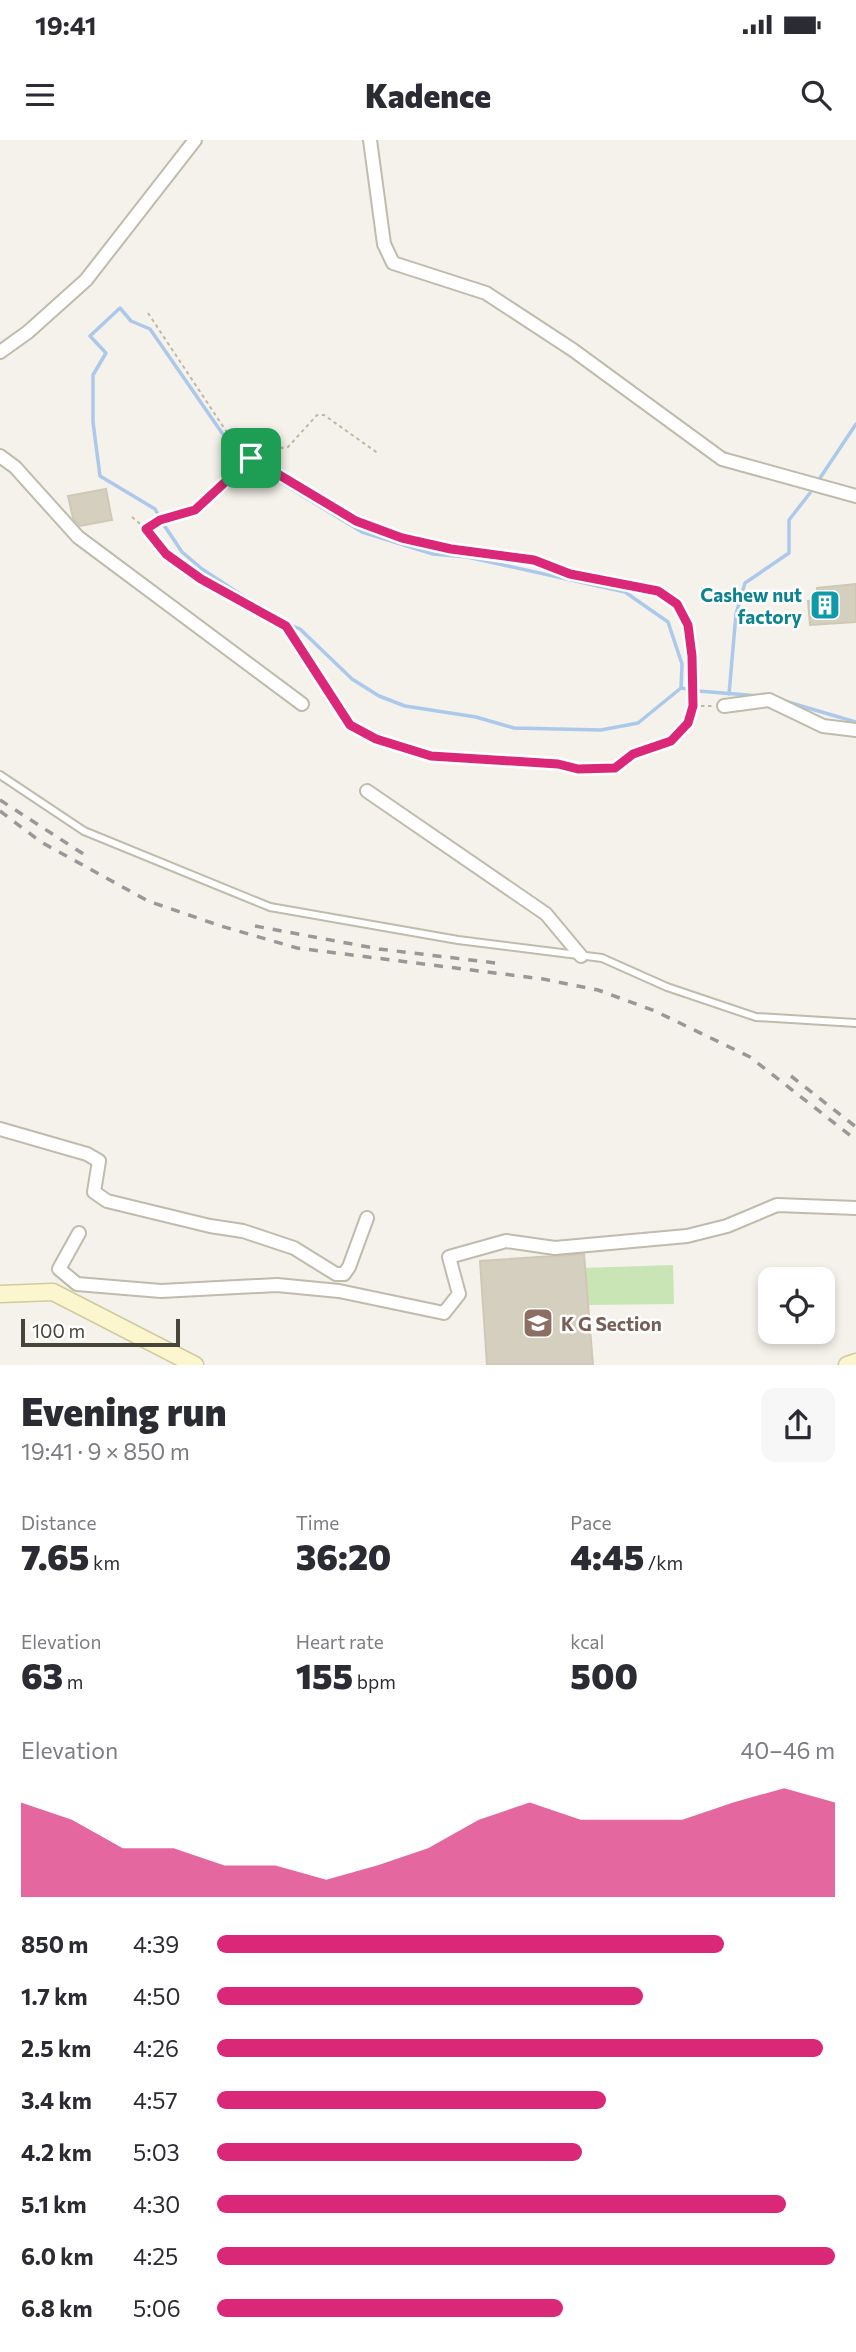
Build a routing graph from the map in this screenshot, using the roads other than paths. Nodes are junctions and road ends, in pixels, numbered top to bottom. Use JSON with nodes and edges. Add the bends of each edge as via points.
{"nodes":[{"id":1,"x":195,"y":140,"type":"edge"},
{"id":2,"x":370,"y":140,"type":"edge"},
{"id":3,"x":0,"y":352,"type":"edge"},
{"id":4,"x":0,"y":456,"type":"edge"},
{"id":5,"x":856,"y":496,"type":"edge"},
{"id":6,"x":302,"y":704,"type":"dead end"},
{"id":7,"x":724,"y":706,"type":"road end"},
{"id":8,"x":856,"y":730,"type":"edge"},
{"id":9,"x":0,"y":775,"type":"edge"},
{"id":10,"x":367,"y":791,"type":"dead end"},
{"id":11,"x":582,"y":956,"type":"junction"},
{"id":12,"x":856,"y":1023,"type":"edge"},
{"id":13,"x":0,"y":1129,"type":"edge"},
{"id":14,"x":856,"y":1208,"type":"edge"},
{"id":15,"x":367,"y":1218,"type":"dead end"},
{"id":16,"x":79,"y":1233,"type":"dead end"},
{"id":17,"x":0,"y":1294,"type":"edge"},
{"id":18,"x":856,"y":1362,"type":"edge"},
{"id":19,"x":195,"y":1365,"type":"edge"},
{"id":20,"x":847,"y":1365,"type":"edge"}],
"edges":[{"from":1,"to":3,"type":"street","via":[[86,280]]},
{"from":2,"to":5,"type":"street","via":[[384,244],[393,263],[486,293],[722,459]]},
{"from":4,"to":6,"type":"street","via":[[78,537]]},
{"from":7,"to":8,"type":"street","via":[[769,700],[823,726]]},
{"from":9,"to":11,"type":"lane","via":[[84,831],[270,907]]},
{"from":10,"to":11,"type":"street","via":[[545,914]]},
{"from":11,"to":12,"type":"lane","via":[[602,958],[667,987],[756,1017]]},
{"from":13,"to":15,"type":"street","via":[[87,1153],[99,1161],[94,1192],[107,1201],[243,1230],[294,1248],[337,1274],[349,1267]]},
{"from":14,"to":16,"type":"street","via":[[777,1205],[727,1226],[638,1242],[555,1248],[506,1241],[449,1258],[459,1294],[443,1313],[340,1291],[277,1285],[161,1291],[77,1284],[59,1269]]},
{"from":17,"to":19,"type":"main road","via":[[53,1292]]},
{"from":18,"to":20,"type":"main road"}]}
